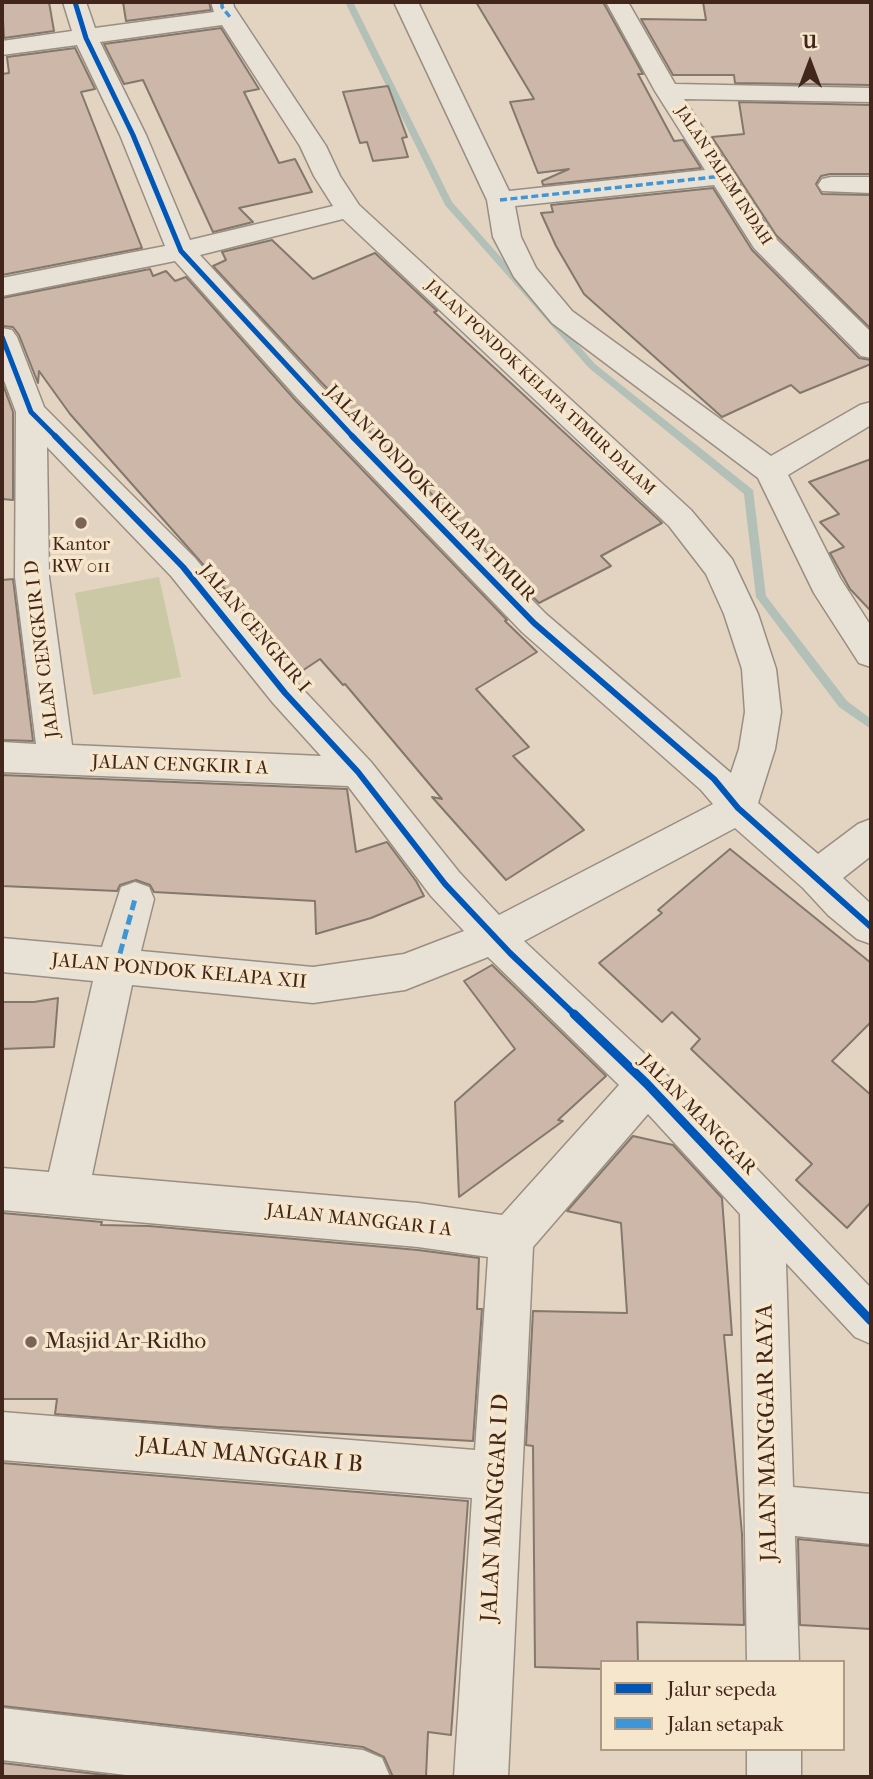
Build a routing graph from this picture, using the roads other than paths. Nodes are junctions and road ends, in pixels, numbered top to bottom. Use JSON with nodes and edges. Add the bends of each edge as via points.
{"nodes":[{"id":1,"x":75,"y":2,"type":"edge"},
{"id":2,"x":406,"y":2,"type":"edge"},
{"id":3,"x":617,"y":2,"type":"edge"},
{"id":4,"x":226,"y":9,"type":"edge"},
{"id":5,"x":86,"y":38,"type":"junction"},
{"id":6,"x":2,"y":48,"type":"edge"},
{"id":7,"x":667,"y":91,"type":"junction"},
{"id":8,"x":871,"y":95,"type":"edge"},
{"id":9,"x":723,"y":176,"type":"junction"},
{"id":10,"x":871,"y":185,"type":"edge"},
{"id":11,"x":831,"y":186,"type":"dead end"},
{"id":12,"x":500,"y":200,"type":"junction"},
{"id":13,"x":349,"y":210,"type":"junction"},
{"id":14,"x":181,"y":251,"type":"junction"},
{"id":15,"x":2,"y":287,"type":"edge"},
{"id":16,"x":2,"y":337,"type":"edge"},
{"id":17,"x":871,"y":349,"type":"edge"},
{"id":18,"x":18,"y":402,"type":"edge"},
{"id":19,"x":871,"y":412,"type":"edge"},
{"id":20,"x":770,"y":471,"type":"junction"},
{"id":21,"x":871,"y":654,"type":"edge"},
{"id":22,"x":2,"y":757,"type":"edge"},
{"id":23,"x":56,"y":761,"type":"junction"},
{"id":24,"x":358,"y":772,"type":"junction"},
{"id":25,"x":738,"y":808,"type":"junction"},
{"id":26,"x":871,"y":835,"type":"edge"},
{"id":27,"x":817,"y":876,"type":"junction"},
{"id":28,"x":135,"y":899,"type":"dead end"},
{"id":29,"x":871,"y":927,"type":"edge"},
{"id":30,"x":494,"y":937,"type":"junction"},
{"id":31,"x":2,"y":955,"type":"edge"},
{"id":32,"x":116,"y":968,"type":"junction"},
{"id":33,"x":647,"y":1084,"type":"junction"},
{"id":34,"x":2,"y":1189,"type":"edge"},
{"id":35,"x":66,"y":1195,"type":"junction"},
{"id":36,"x":762,"y":1205,"type":"junction"},
{"id":37,"x":511,"y":1238,"type":"junction"},
{"id":38,"x":871,"y":1321,"type":"edge"},
{"id":39,"x":2,"y":1436,"type":"edge"},
{"id":40,"x":497,"y":1476,"type":"junction"},
{"id":41,"x":771,"y":1509,"type":"junction"},
{"id":42,"x":871,"y":1519,"type":"edge"},
{"id":43,"x":773,"y":1660,"type":"edge"},
{"id":44,"x":2,"y":1734,"type":"edge"},
{"id":45,"x":774,"y":1751,"type":"edge"},
{"id":46,"x":363,"y":1777,"type":"edge"},
{"id":47,"x":481,"y":1777,"type":"edge"},
{"id":48,"x":774,"y":1777,"type":"edge"}],
"edges":[{"from":1,"to":5,"type":"street","name":"JALAN PONDOK KELAPA TIMUR"},
{"from":2,"to":12,"type":"street"},
{"from":3,"to":7,"type":"street","name":"JALAN PALEM INDAH"},
{"from":4,"to":5,"type":"street"},
{"from":4,"to":13,"type":"street","name":"JALAN PONDOK KELAPA TIMUR DALAM"},
{"from":5,"to":6,"type":"street"},
{"from":5,"to":14,"type":"street","name":"JALAN PONDOK KELAPA TIMUR"},
{"from":7,"to":8,"type":"street","name":"JALAN PALEM INDAH"},
{"from":7,"to":9,"type":"street","name":"JALAN PALEM INDAH"},
{"from":9,"to":12,"type":"street"},
{"from":9,"to":17,"type":"street","name":"JALAN PALEM INDAH","via":[[771,250]]},
{"from":10,"to":11,"type":"street"},
{"from":12,"to":20,"type":"street","via":[[507,237],[524,271],[562,317]]},
{"from":13,"to":14,"type":"street"},
{"from":13,"to":25,"type":"street","name":"JALAN PONDOK KELAPA TIMUR DALAM","via":[[680,518],[720,568],[759,668],[763,712],[757,749]]},
{"from":14,"to":15,"type":"street"},
{"from":14,"to":25,"type":"street","name":"JALAN PONDOK KELAPA TIMUR","via":[[309,392],[534,623],[714,779]]},
{"from":16,"to":18,"type":"street","name":"JALAN CENGKIR I"},
{"from":18,"to":23,"type":"street","name":"JALAN CENGKIR I D","via":[[32,577]]},
{"from":18,"to":24,"type":"street","name":"JALAN CENGKIR I","via":[[183,567],[285,693]]},
{"from":19,"to":20,"type":"street"},
{"from":20,"to":21,"type":"street","via":[[826,584]]},
{"from":22,"to":23,"type":"street","name":"JALAN CENGKIR I A"},
{"from":23,"to":24,"type":"street","name":"JALAN CENGKIR I A"},
{"from":24,"to":30,"type":"street","name":"JALAN CENGKIR I","via":[[444,884]]},
{"from":25,"to":27,"type":"street","name":"JALAN PONDOK KELAPA TIMUR"},
{"from":25,"to":30,"type":"street","name":"JALAN PONDOK KELAPA XII"},
{"from":26,"to":27,"type":"street"},
{"from":27,"to":29,"type":"street","name":"JALAN PONDOK KELAPA TIMUR"},
{"from":28,"to":32,"type":"street"},
{"from":30,"to":32,"type":"street","name":"JALAN PONDOK KELAPA XII","via":[[405,972],[313,985]]},
{"from":30,"to":33,"type":"street","name":"JALAN MANGGAR"},
{"from":31,"to":32,"type":"street","name":"JALAN PONDOK KELAPA XII"},
{"from":32,"to":35,"type":"street"},
{"from":33,"to":36,"type":"street","name":"JALAN MANGGAR"},
{"from":33,"to":37,"type":"street"},
{"from":34,"to":35,"type":"street","name":"JALAN MANGGAR I A"},
{"from":35,"to":37,"type":"street","name":"JALAN MANGGAR I A","via":[[418,1225]]},
{"from":36,"to":38,"type":"street","name":"JALAN MANGGAR"},
{"from":36,"to":41,"type":"street","name":"JALAN MANGGAR RAYA"},
{"from":37,"to":40,"type":"street","name":"JALAN MANGGAR I D"},
{"from":39,"to":40,"type":"street","name":"JALAN MANGGAR I B"},
{"from":40,"to":47,"type":"street","name":"JALAN MANGGAR I D"},
{"from":41,"to":42,"type":"street"},
{"from":41,"to":43,"type":"street","name":"JALAN MANGGAR RAYA"},
{"from":44,"to":46,"type":"street"},
{"from":45,"to":48,"type":"street"}]}
